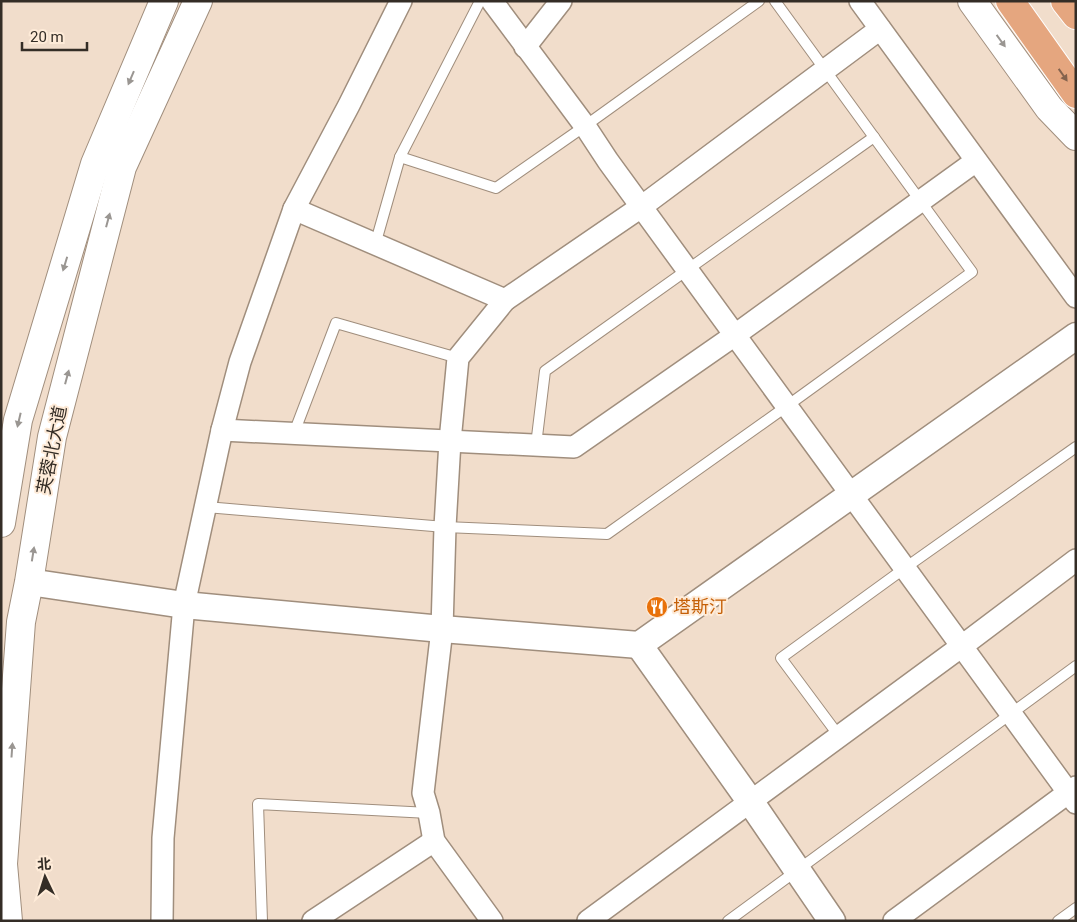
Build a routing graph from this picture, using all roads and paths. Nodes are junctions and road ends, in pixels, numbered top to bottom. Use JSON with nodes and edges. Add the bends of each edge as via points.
{"nodes":[{"id":1,"x":164,"y":1,"type":"edge"},
{"id":2,"x":198,"y":1,"type":"edge"},
{"id":3,"x":401,"y":1,"type":"edge"},
{"id":4,"x":480,"y":1,"type":"edge"},
{"id":5,"x":492,"y":1,"type":"edge"},
{"id":6,"x":561,"y":1,"type":"edge"},
{"id":7,"x":758,"y":1,"type":"edge"},
{"id":8,"x":775,"y":1,"type":"edge"},
{"id":9,"x":860,"y":1,"type":"edge"},
{"id":10,"x":972,"y":1,"type":"edge"},
{"id":11,"x":1065,"y":1,"type":"edge"},
{"id":12,"x":1012,"y":4,"type":"edge"},
{"id":13,"x":1076,"y":15,"type":"edge"},
{"id":14,"x":880,"y":29,"type":"junction"},
{"id":15,"x":525,"y":47,"type":"junction"},
{"id":16,"x":825,"y":70,"type":"junction"},
{"id":17,"x":1076,"y":94,"type":"edge"},
{"id":18,"x":584,"y":126,"type":"junction"},
{"id":19,"x":874,"y":136,"type":"junction"},
{"id":20,"x":1076,"y":136,"type":"edge"},
{"id":21,"x":400,"y":157,"type":"junction"},
{"id":22,"x":976,"y":161,"type":"junction"},
{"id":23,"x":921,"y":201,"type":"junction"},
{"id":24,"x":641,"y":207,"type":"junction"},
{"id":25,"x":294,"y":209,"type":"junction"},
{"id":26,"x":376,"y":245,"type":"junction"},
{"id":27,"x":688,"y":269,"type":"junction"},
{"id":28,"x":1076,"y":297,"type":"edge"},
{"id":29,"x":505,"y":300,"type":"junction"},
{"id":30,"x":735,"y":335,"type":"junction"},
{"id":31,"x":1076,"y":336,"type":"edge"},
{"id":32,"x":458,"y":358,"type":"junction"},
{"id":33,"x":786,"y":406,"type":"junction"},
{"id":34,"x":222,"y":430,"type":"junction"},
{"id":35,"x":294,"y":433,"type":"junction"},
{"id":36,"x":450,"y":441,"type":"junction"},
{"id":37,"x":536,"y":445,"type":"junction"},
{"id":38,"x":1076,"y":447,"type":"edge"},
{"id":39,"x":852,"y":495,"type":"junction"},
{"id":40,"x":206,"y":507,"type":"junction"},
{"id":41,"x":1,"y":522,"type":"edge"},
{"id":42,"x":445,"y":527,"type":"junction"},
{"id":43,"x":1076,"y":560,"type":"edge"},
{"id":44,"x":905,"y":568,"type":"junction"},
{"id":45,"x":29,"y":582,"type":"junction"},
{"id":46,"x":184,"y":604,"type":"junction"},
{"id":47,"x":442,"y":629,"type":"junction"},
{"id":48,"x":639,"y":645,"type":"junction"},
{"id":49,"x":962,"y":646,"type":"junction"},
{"id":50,"x":1076,"y":666,"type":"edge"},
{"id":51,"x":1010,"y":713,"type":"junction"},
{"id":52,"x":839,"y":736,"type":"junction"},
{"id":53,"x":1073,"y":794,"type":"edge"},
{"id":54,"x":750,"y":801,"type":"junction"},
{"id":55,"x":429,"y":814,"type":"junction"},
{"id":56,"x":434,"y":841,"type":"junction"},
{"id":57,"x":797,"y":870,"type":"junction"},
{"id":58,"x":1076,"y":908,"type":"edge"},
{"id":59,"x":8,"y":921,"type":"edge"},
{"id":60,"x":162,"y":921,"type":"edge"},
{"id":61,"x":262,"y":921,"type":"edge"},
{"id":62,"x":313,"y":921,"type":"edge"},
{"id":63,"x":492,"y":921,"type":"edge"},
{"id":64,"x":588,"y":921,"type":"edge"},
{"id":65,"x":728,"y":921,"type":"edge"},
{"id":66,"x":832,"y":921,"type":"edge"},
{"id":67,"x":894,"y":921,"type":"edge"},
{"id":68,"x":1058,"y":921,"type":"edge"}],
"edges":[{"from":1,"to":41,"type":"main road","name":"芙蓉北大道","one_way":true,"via":[[95,164],[18,420]]},
{"from":45,"to":2,"type":"main road","name":"芙蓉北大道","one_way":true,"via":[[52,437],[122,167]]},
{"from":3,"to":25,"type":"street"},
{"from":4,"to":21,"type":"lane"},
{"from":5,"to":15,"type":"street"},
{"from":6,"to":15,"type":"street"},
{"from":7,"to":18,"type":"lane"},
{"from":8,"to":16,"type":"lane"},
{"from":9,"to":14,"type":"street"},
{"from":10,"to":20,"type":"main road","one_way":true,"via":[[1050,108]]},
{"from":11,"to":13,"type":"main road"},
{"from":12,"to":17,"type":"main road","one_way":true},
{"from":14,"to":16,"type":"street"},
{"from":14,"to":22,"type":"street"},
{"from":15,"to":18,"type":"street"},
{"from":16,"to":19,"type":"lane"},
{"from":16,"to":24,"type":"street"},
{"from":18,"to":21,"type":"lane","via":[[496,188]]},
{"from":18,"to":24,"type":"street"},
{"from":19,"to":23,"type":"lane"},
{"from":19,"to":27,"type":"lane"},
{"from":21,"to":26,"type":"lane"},
{"from":22,"to":23,"type":"street"},
{"from":22,"to":28,"type":"street"},
{"from":23,"to":30,"type":"street"},
{"from":23,"to":33,"type":"lane","via":[[972,272]]},
{"from":24,"to":27,"type":"street"},
{"from":24,"to":29,"type":"street"},
{"from":25,"to":26,"type":"street"},
{"from":25,"to":34,"type":"street","via":[[240,362]]},
{"from":26,"to":29,"type":"street"},
{"from":27,"to":30,"type":"street"},
{"from":27,"to":37,"type":"lane","via":[[545,371]]},
{"from":29,"to":32,"type":"street"},
{"from":30,"to":33,"type":"street"},
{"from":30,"to":37,"type":"street","via":[[574,447]]},
{"from":31,"to":39,"type":"street"},
{"from":32,"to":35,"type":"lane","via":[[336,323]]},
{"from":32,"to":36,"type":"street"},
{"from":33,"to":39,"type":"street"},
{"from":33,"to":42,"type":"lane","via":[[606,534]]},
{"from":34,"to":35,"type":"street"},
{"from":34,"to":40,"type":"street"},
{"from":35,"to":36,"type":"street"},
{"from":36,"to":37,"type":"street"},
{"from":36,"to":42,"type":"street"},
{"from":38,"to":44,"type":"lane"},
{"from":39,"to":44,"type":"street"},
{"from":39,"to":48,"type":"street"},
{"from":40,"to":42,"type":"lane"},
{"from":40,"to":46,"type":"street"},
{"from":42,"to":47,"type":"street"},
{"from":43,"to":49,"type":"street"},
{"from":44,"to":49,"type":"street"},
{"from":44,"to":52,"type":"lane","via":[[781,658]]},
{"from":45,"to":46,"type":"street"},
{"from":59,"to":45,"type":"main road","name":"芙蓉北大道","one_way":true,"via":[[4,864],[21,622]]},
{"from":46,"to":47,"type":"street"},
{"from":46,"to":60,"type":"street","via":[[163,838]]},
{"from":47,"to":48,"type":"street"},
{"from":47,"to":55,"type":"street","via":[[423,793]]},
{"from":48,"to":54,"type":"street"},
{"from":49,"to":51,"type":"street"},
{"from":49,"to":52,"type":"street"},
{"from":50,"to":51,"type":"lane"},
{"from":51,"to":53,"type":"street"},
{"from":51,"to":57,"type":"lane"},
{"from":52,"to":54,"type":"street"},
{"from":53,"to":67,"type":"street"},
{"from":54,"to":57,"type":"street"},
{"from":54,"to":64,"type":"street"},
{"from":55,"to":56,"type":"street"},
{"from":55,"to":61,"type":"lane","via":[[258,804]]},
{"from":56,"to":62,"type":"street"},
{"from":56,"to":63,"type":"street"},
{"from":57,"to":65,"type":"lane"},
{"from":57,"to":66,"type":"street"},
{"from":58,"to":68,"type":"lane"}]}
